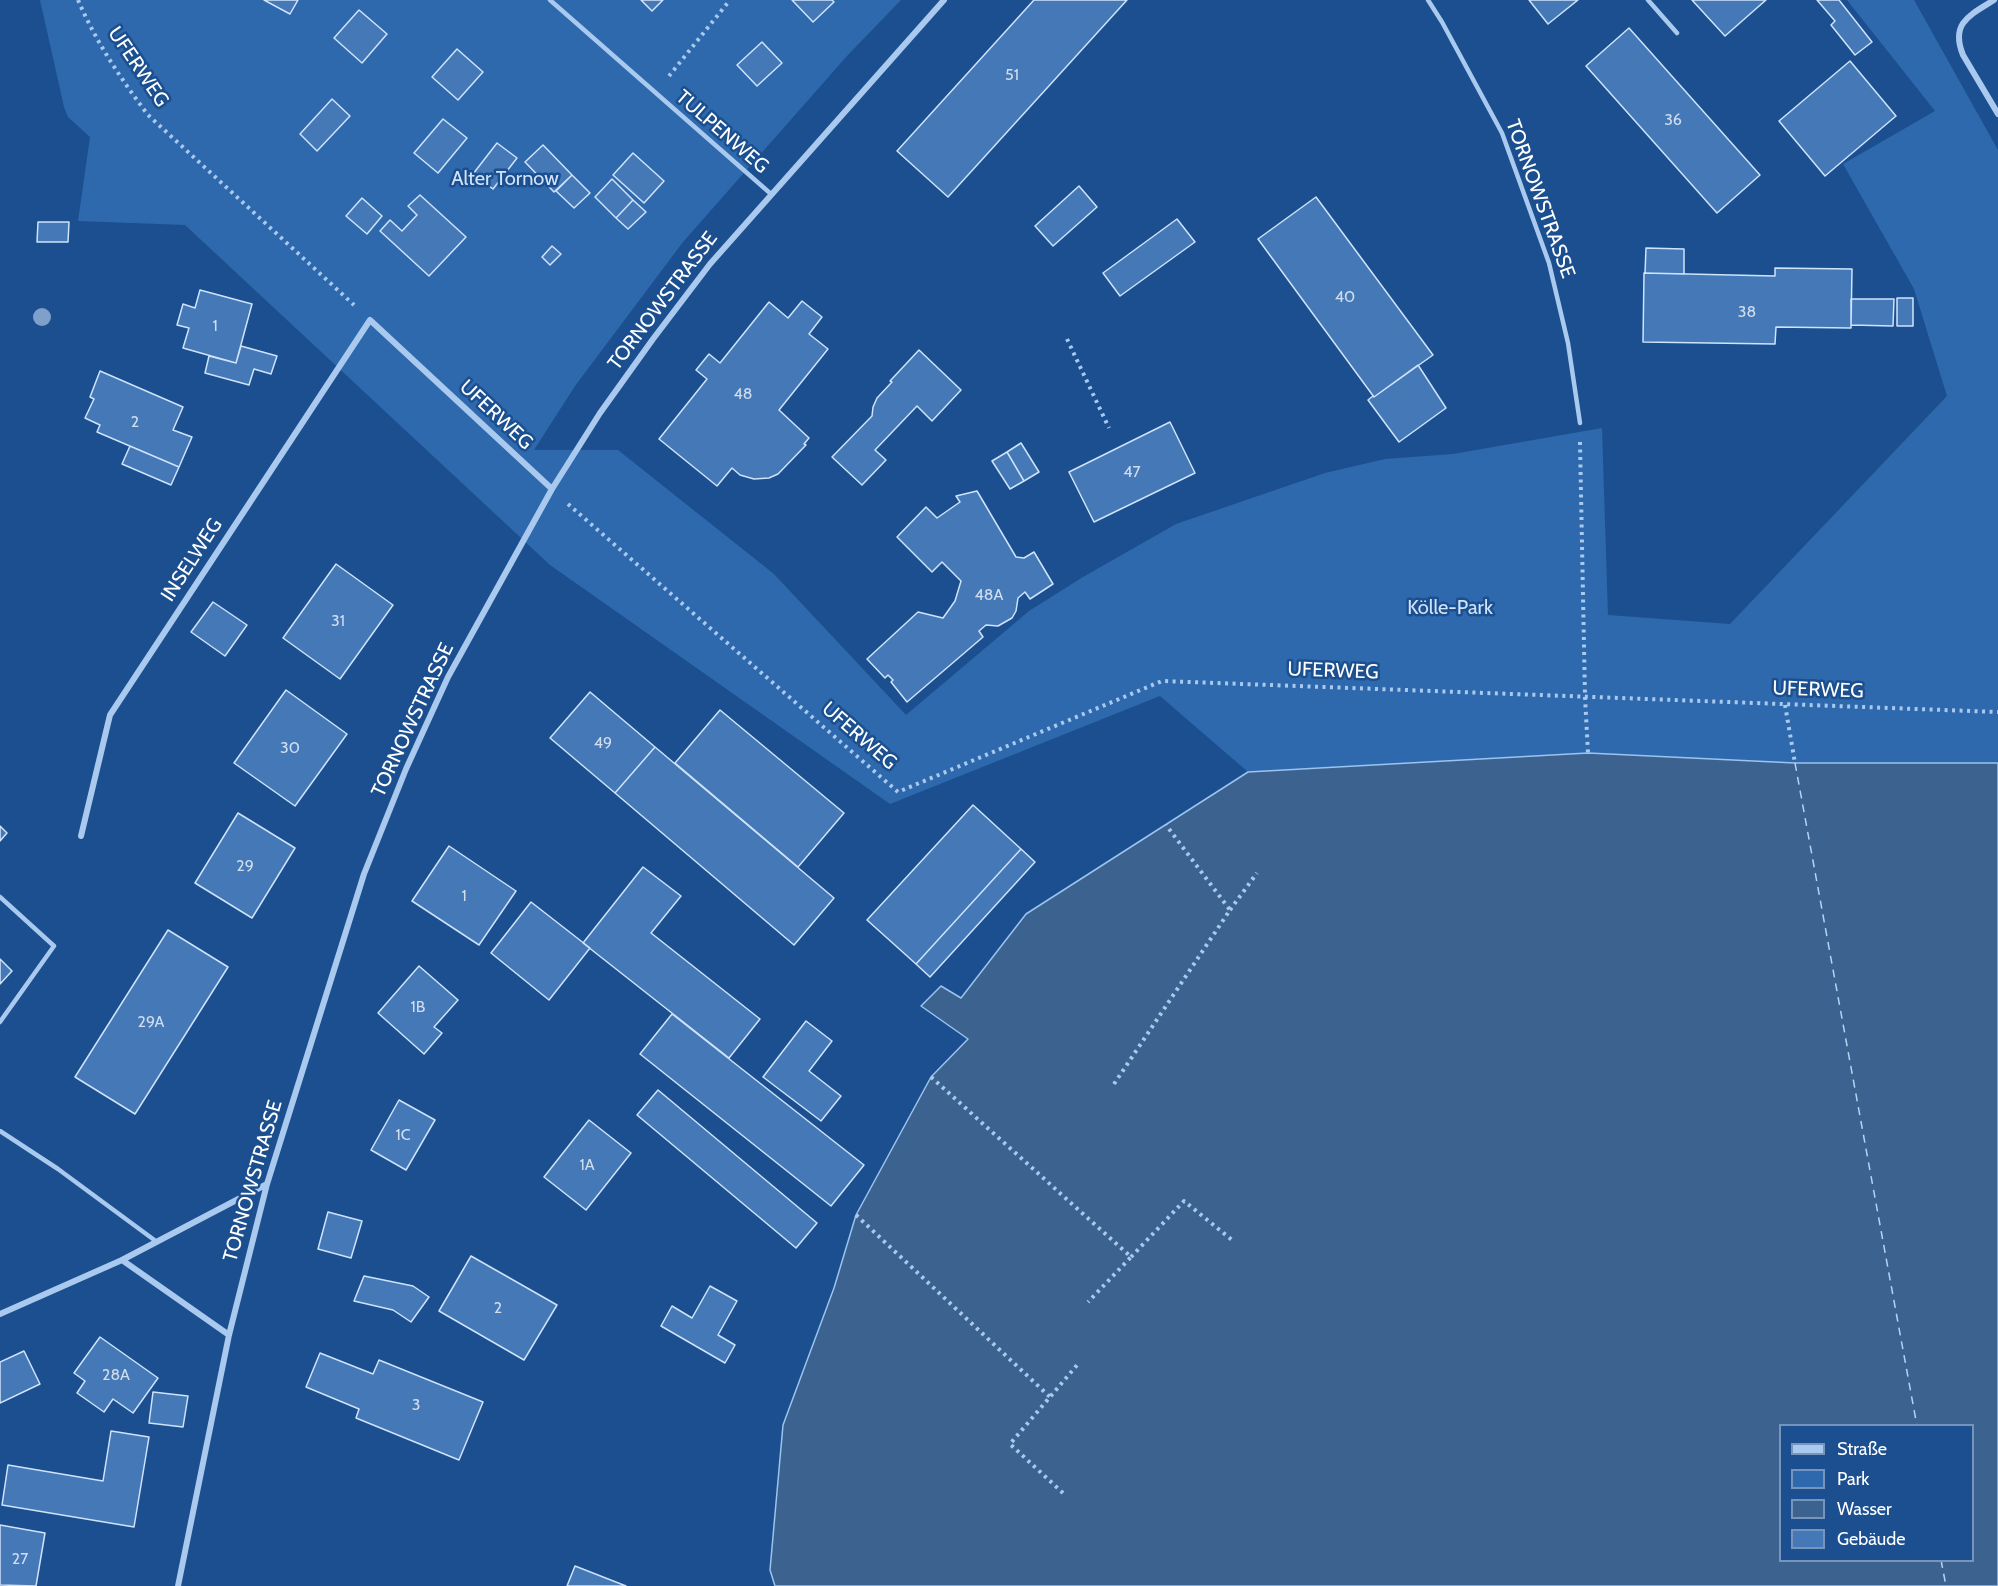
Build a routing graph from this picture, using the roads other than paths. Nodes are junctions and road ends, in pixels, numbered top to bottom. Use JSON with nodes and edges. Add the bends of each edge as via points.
{"nodes":[{"id":1,"x":550,"y":0,"type":"edge"},
{"id":2,"x":944,"y":0,"type":"edge"},
{"id":3,"x":1428,"y":0,"type":"edge"},
{"id":4,"x":1648,"y":0,"type":"edge"},
{"id":5,"x":1994,"y":0,"type":"edge"},
{"id":6,"x":1677,"y":33,"type":"dead end"},
{"id":7,"x":1998,"y":114,"type":"edge"},
{"id":8,"x":771,"y":194,"type":"junction"},
{"id":9,"x":369,"y":320,"type":"joint"},
{"id":10,"x":1580,"y":423,"type":"road end"},
{"id":11,"x":552,"y":489,"type":"junction"},
{"id":12,"x":81,"y":836,"type":"dead end"},
{"id":13,"x":0,"y":897,"type":"edge"},
{"id":14,"x":0,"y":1022,"type":"edge"},
{"id":15,"x":0,"y":1131,"type":"edge"},
{"id":16,"x":267,"y":1184,"type":"junction"},
{"id":17,"x":157,"y":1242,"type":"junction"},
{"id":18,"x":122,"y":1260,"type":"junction"},
{"id":19,"x":0,"y":1314,"type":"edge"},
{"id":20,"x":229,"y":1335,"type":"junction"},
{"id":21,"x":178,"y":1586,"type":"edge"}],
"edges":[{"from":1,"to":8,"type":"lane","name":"TULPENWEG"},
{"from":2,"to":8,"type":"street","name":"TORNOWSTRASSE"},
{"from":3,"to":10,"type":"lane","name":"TORNOWSTRASSE","via":[[1502,134],[1549,263],[1568,343]]},
{"from":4,"to":6,"type":"lane"},
{"from":5,"to":7,"type":"street","via":[[1968,16],[1958,34],[1963,55]]},
{"from":8,"to":11,"type":"street","name":"TORNOWSTRASSE","via":[[710,264],[653,339]]},
{"from":9,"to":11,"type":"street","name":"UFERWEG"},
{"from":9,"to":12,"type":"street","name":"INSELWEG","via":[[110,715]]},
{"from":11,"to":16,"type":"street","name":"TORNOWSTRASSE","via":[[448,677],[387,815],[364,874]]},
{"from":13,"to":14,"type":"lane","via":[[54,946]]},
{"from":15,"to":17,"type":"lane"},
{"from":16,"to":17,"type":"street"},
{"from":16,"to":20,"type":"street","name":"TORNOWSTRASSE"},
{"from":17,"to":18,"type":"street"},
{"from":18,"to":19,"type":"street"},
{"from":18,"to":20,"type":"street"},
{"from":20,"to":21,"type":"street","name":"TORNOWSTRASSE"}]}
